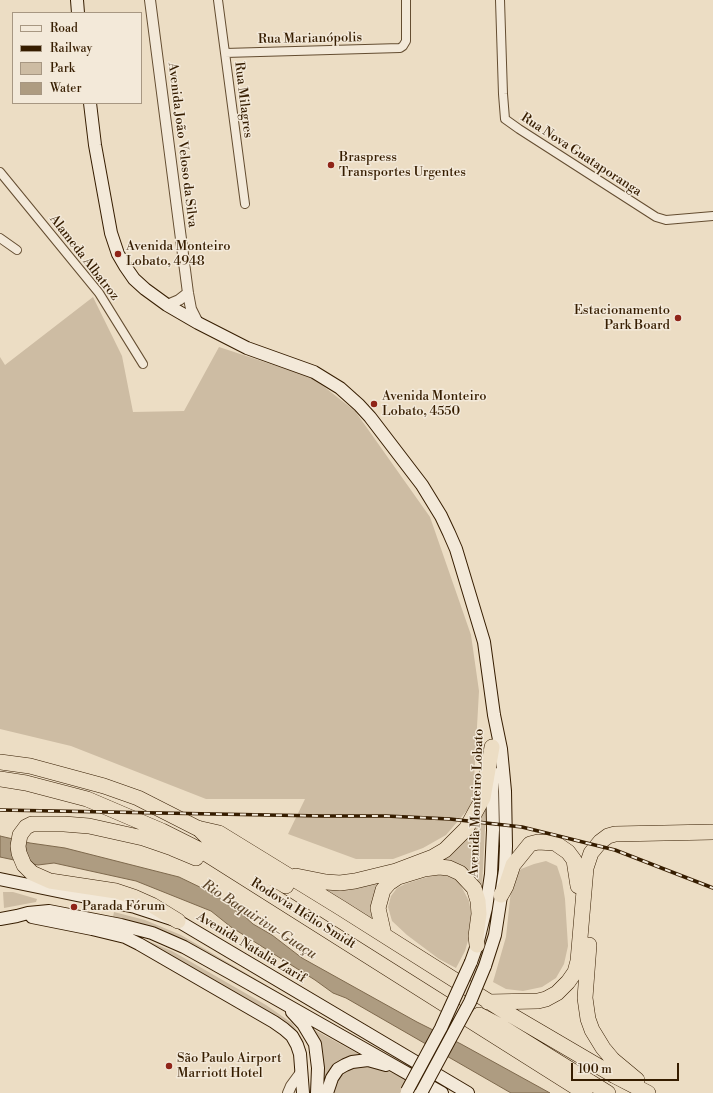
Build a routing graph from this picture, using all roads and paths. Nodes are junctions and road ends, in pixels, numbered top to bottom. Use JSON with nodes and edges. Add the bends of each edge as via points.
{"nodes":[{"id":1,"x":77,"y":0,"type":"edge"},
{"id":2,"x":150,"y":0,"type":"edge"},
{"id":3,"x":218,"y":0,"type":"edge"},
{"id":4,"x":406,"y":0,"type":"edge"},
{"id":5,"x":500,"y":0,"type":"edge"},
{"id":6,"x":78,"y":12,"type":"edge"},
{"id":7,"x":225,"y":52,"type":"junction"},
{"id":8,"x":90,"y":104,"type":"edge"},
{"id":9,"x":0,"y":172,"type":"edge"},
{"id":10,"x":245,"y":204,"type":"dead end"},
{"id":11,"x":713,"y":216,"type":"edge"},
{"id":12,"x":0,"y":238,"type":"edge"},
{"id":13,"x":17,"y":250,"type":"dead end"},
{"id":14,"x":188,"y":293,"type":"junction"},
{"id":15,"x":167,"y":305,"type":"junction"},
{"id":16,"x":198,"y":323,"type":"junction"},
{"id":17,"x":143,"y":364,"type":"dead end"},
{"id":18,"x":494,"y":715,"type":"junction"},
{"id":19,"x":492,"y":746,"type":"junction"},
{"id":20,"x":0,"y":762,"type":"edge"},
{"id":21,"x":0,"y":779,"type":"edge"},
{"id":22,"x":197,"y":828,"type":"junction"},
{"id":23,"x":713,"y":832,"type":"edge"},
{"id":24,"x":655,"y":833,"type":"junction"},
{"id":25,"x":286,"y":874,"type":"junction"},
{"id":26,"x":0,"y":880,"type":"edge"},
{"id":27,"x":259,"y":887,"type":"junction"},
{"id":28,"x":501,"y":895,"type":"junction"},
{"id":29,"x":17,"y":916,"type":"junction"},
{"id":30,"x":0,"y":919,"type":"edge"},
{"id":31,"x":178,"y":921,"type":"junction"},
{"id":32,"x":581,"y":931,"type":"junction"},
{"id":33,"x":384,"y":935,"type":"junction"},
{"id":34,"x":478,"y":945,"type":"junction"},
{"id":35,"x":442,"y":979,"type":"junction"},
{"id":36,"x":431,"y":995,"type":"junction"},
{"id":37,"x":276,"y":998,"type":"junction"},
{"id":38,"x":488,"y":1002,"type":"junction"},
{"id":39,"x":509,"y":1031,"type":"junction"},
{"id":40,"x":402,"y":1069,"type":"junction"},
{"id":41,"x":302,"y":1071,"type":"junction"},
{"id":42,"x":406,"y":1092,"type":"edge"},
{"id":43,"x":288,"y":1093,"type":"edge"},
{"id":44,"x":304,"y":1093,"type":"edge"},
{"id":45,"x":317,"y":1093,"type":"edge"},
{"id":46,"x":327,"y":1093,"type":"edge"},
{"id":47,"x":421,"y":1093,"type":"edge"},
{"id":48,"x":442,"y":1093,"type":"edge"},
{"id":49,"x":468,"y":1093,"type":"edge"},
{"id":50,"x":585,"y":1093,"type":"edge"},
{"id":51,"x":608,"y":1093,"type":"edge"},
{"id":52,"x":629,"y":1093,"type":"edge"},
{"id":53,"x":648,"y":1093,"type":"edge"}],
"edges":[{"from":1,"to":6,"type":"main road"},
{"from":2,"to":14,"type":"street","name":"Avenida João Veloso da Silva"},
{"from":3,"to":7,"type":"street","name":"Rua Milagres"},
{"from":4,"to":7,"type":"street","name":"Rua Marianópolis","via":[[406,42],[396,49]]},
{"from":5,"to":11,"type":"street","name":"Rua Nova Guataporanga","via":[[505,119],[656,217],[666,220]]},
{"from":7,"to":10,"type":"street","name":"Rua Milagres"},
{"from":8,"to":15,"type":"main road","name":"Avenida Monteiro Lobato","via":[[107,214],[118,254],[138,283]]},
{"from":9,"to":17,"type":"street","name":"Alameda Albatroz","via":[[99,293]]},
{"from":12,"to":13,"type":"street"},
{"from":14,"to":15,"type":"street"},
{"from":14,"to":16,"type":"street","via":[[191,309]]},
{"from":15,"to":16,"type":"main road","name":"Avenida Monteiro Lobato"},
{"from":16,"to":18,"type":"main road","name":"Avenida Monteiro Lobato","via":[[247,348],[314,372],[334,383],[370,417],[422,485],[441,516],[456,550],[484,642]]},
{"from":18,"to":19,"type":"main road","name":"Avenida Monteiro Lobato"},
{"from":18,"to":28,"type":"main road","name":"Avenida Monteiro Lobato","via":[[501,749],[505,791],[506,846]]},
{"from":19,"to":25,"type":"highway","via":[[483,798],[466,829],[445,850],[396,871],[355,881],[326,882]]},
{"from":19,"to":34,"type":"main road","name":"Avenida Monteiro Lobato","via":[[491,874]]},
{"from":20,"to":22,"type":"highway","name":"Rodovia Hélio Smidt","via":[[30,766],[104,786],[138,798]]},
{"from":21,"to":27,"type":"highway","name":"Rodovia Hélio Smidt","via":[[52,790],[118,812],[200,850]]},
{"from":22,"to":25,"type":"highway","name":"Rodovia Hélio Smidt","via":[[219,833]]},
{"from":22,"to":35,"type":"highway","name":"Rodovia Hélio Smidt","via":[[213,843]]},
{"from":23,"to":24,"type":"highway"},
{"from":24,"to":32,"type":"highway","via":[[608,836],[594,848],[586,868]]},
{"from":24,"to":53,"type":"highway","via":[[610,847],[602,852],[596,861],[585,998],[590,1024],[603,1048],[612,1060],[634,1076]]},
{"from":25,"to":33,"type":"highway","name":"Rodovia Hélio Smidt"},
{"from":26,"to":31,"type":"main road","name":"Avenida Natalia Zarif","via":[[124,905]]},
{"from":27,"to":31,"type":"highway","via":[[172,848],[114,831],[88,826],[32,824],[20,835],[19,853],[24,865],[32,873],[50,881],[116,891],[152,905]]},
{"from":27,"to":36,"type":"highway","name":"Rodovia Hélio Smidt"},
{"from":28,"to":32,"type":"highway","via":[[513,865],[530,844],[555,843],[574,860]]},
{"from":28,"to":47,"type":"main road","name":"Avenida Monteiro Lobato","bridge":true,"via":[[485,966],[470,1002]]},
{"from":29,"to":30,"type":"main road"},
{"from":29,"to":37,"type":"main road","via":[[28,912],[49,911],[122,924],[152,933],[184,947]]},
{"from":29,"to":41,"type":"main road","via":[[39,917],[124,937],[139,944],[284,1029],[297,1044]]},
{"from":31,"to":49,"type":"main road","name":"Avenida Natalia Zarif"},
{"from":32,"to":38,"type":"highway","via":[[575,972],[557,993],[538,1001]]},
{"from":33,"to":34,"type":"highway","via":[[378,908],[383,890],[389,883],[398,877],[424,869],[449,868],[460,873],[474,888],[479,914],[476,936]]},
{"from":33,"to":38,"type":"highway","name":"Rodovia Hélio Smidt"},
{"from":34,"to":42,"type":"main road","name":"Avenida Monteiro Lobato","bridge":true,"via":[[441,1028]]},
{"from":35,"to":39,"type":"highway","via":[[455,994]]},
{"from":35,"to":52,"type":"highway","name":"Rodovia Hélio Smidt","via":[[588,1072]]},
{"from":36,"to":39,"type":"highway","via":[[452,998],[485,1020]]},
{"from":36,"to":50,"type":"highway","name":"Rodovia Hélio Smidt"},
{"from":37,"to":40,"type":"main road"},
{"from":37,"to":45,"type":"main road","via":[[295,1014],[315,1044],[318,1068]]},
{"from":38,"to":53,"type":"highway","name":"Rodovia Hélio Smidt"},
{"from":39,"to":51,"type":"highway"},
{"from":40,"to":46,"type":"main road","via":[[368,1060],[352,1062],[338,1069]]},
{"from":40,"to":48,"type":"main road"},
{"from":41,"to":43,"type":"street"},
{"from":41,"to":44,"type":"main road"}]}
